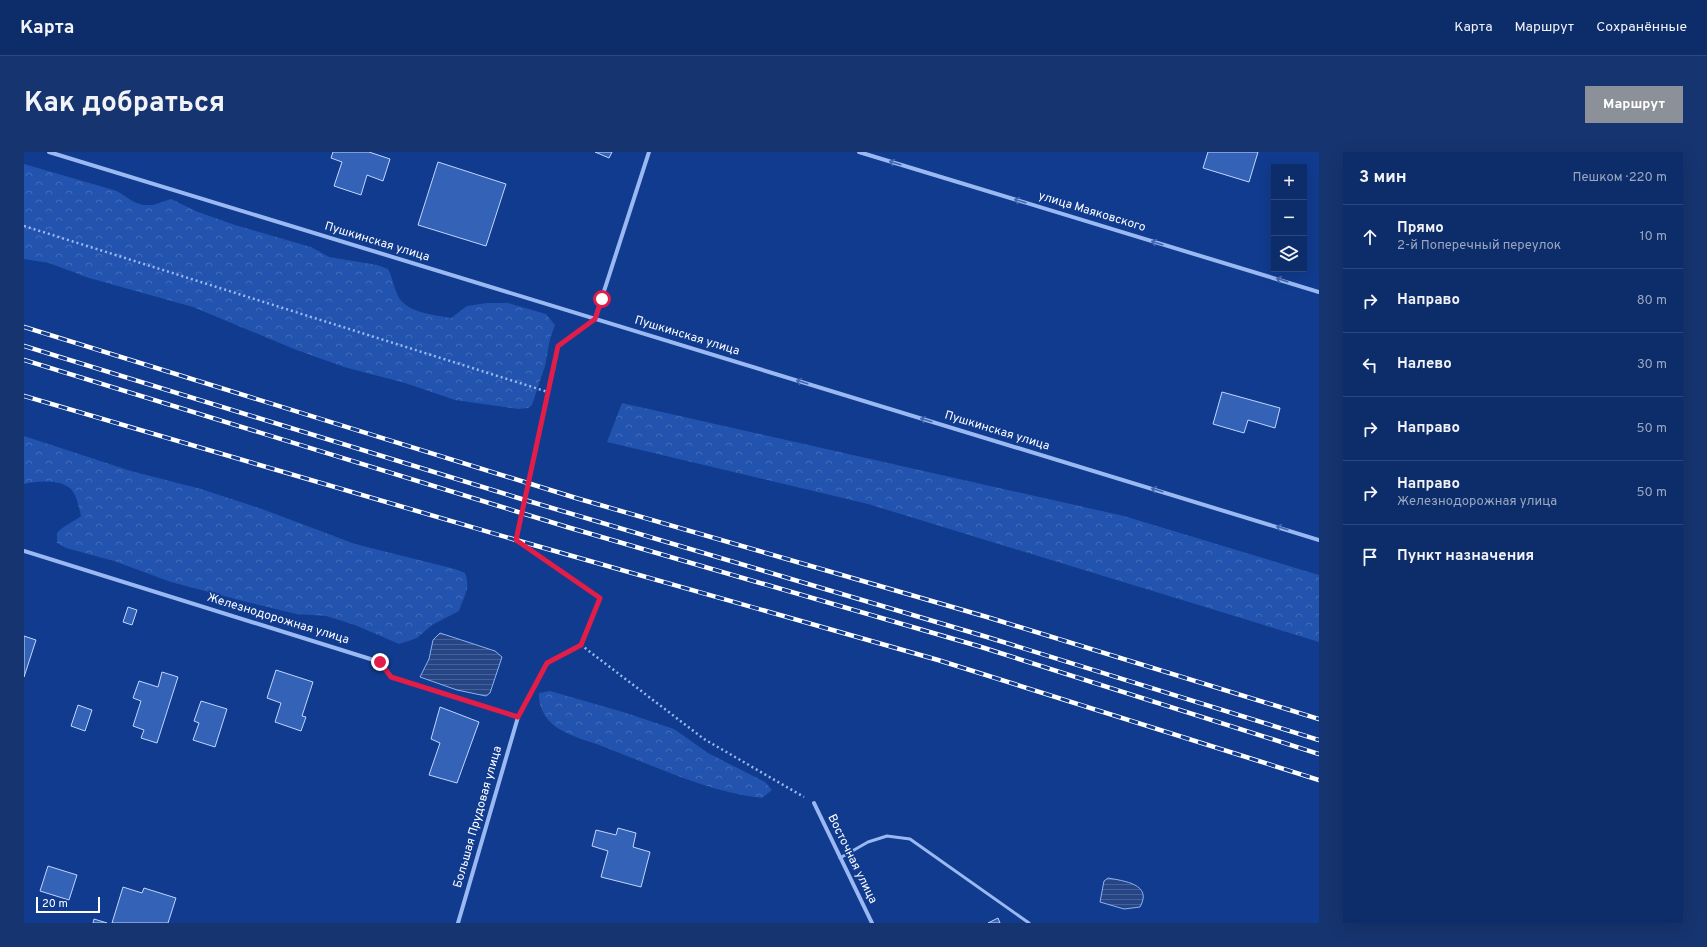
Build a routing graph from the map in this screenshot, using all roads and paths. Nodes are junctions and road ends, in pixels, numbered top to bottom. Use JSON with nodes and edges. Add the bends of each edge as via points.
{"nodes":[{"id":1,"x":49,"y":152,"type":"edge"},
{"id":2,"x":649,"y":152,"type":"edge"},
{"id":3,"x":859,"y":152,"type":"edge"},
{"id":4,"x":24,"y":226,"type":"edge"},
{"id":5,"x":1319,"y":292,"type":"edge"},
{"id":6,"x":595,"y":319,"type":"junction"},
{"id":7,"x":548,"y":392,"type":"junction"},
{"id":8,"x":1319,"y":540,"type":"edge"},
{"id":9,"x":24,"y":551,"type":"edge"},
{"id":10,"x":581,"y":645,"type":"junction"},
{"id":11,"x":380,"y":662,"type":"joint"},
{"id":12,"x":518,"y":717,"type":"junction"},
{"id":13,"x":814,"y":803,"type":"joint"},
{"id":14,"x":840,"y":858,"type":"junction"},
{"id":15,"x":458,"y":923,"type":"edge"},
{"id":16,"x":872,"y":923,"type":"edge"},
{"id":17,"x":1029,"y":923,"type":"edge"}],
"edges":[{"from":1,"to":6,"type":"street","name":"Пушкинская улица"},
{"from":2,"to":6,"type":"street"},
{"from":5,"to":3,"type":"street","name":"улица Маяковского","one_way":true},
{"from":4,"to":7,"type":"path"},
{"from":6,"to":7,"type":"path","via":[[558,346]]},
{"from":8,"to":6,"type":"street","name":"Пушкинская улица","one_way":true},
{"from":7,"to":10,"type":"path","via":[[516,540],[600,598]]},
{"from":9,"to":11,"type":"street","name":"Железнодорожная улица"},
{"from":10,"to":12,"type":"path","via":[[547,663]]},
{"from":10,"to":13,"type":"path","via":[[704,739]]},
{"from":11,"to":12,"type":"path","via":[[391,677]]},
{"from":12,"to":15,"type":"street","name":"Большая Прудовая улица"},
{"from":13,"to":14,"type":"street","name":"Восточная улица"},
{"from":14,"to":16,"type":"street","name":"Восточная улица"},
{"from":14,"to":17,"type":"lane","via":[[868,842],[887,836],[910,839]]}]}
